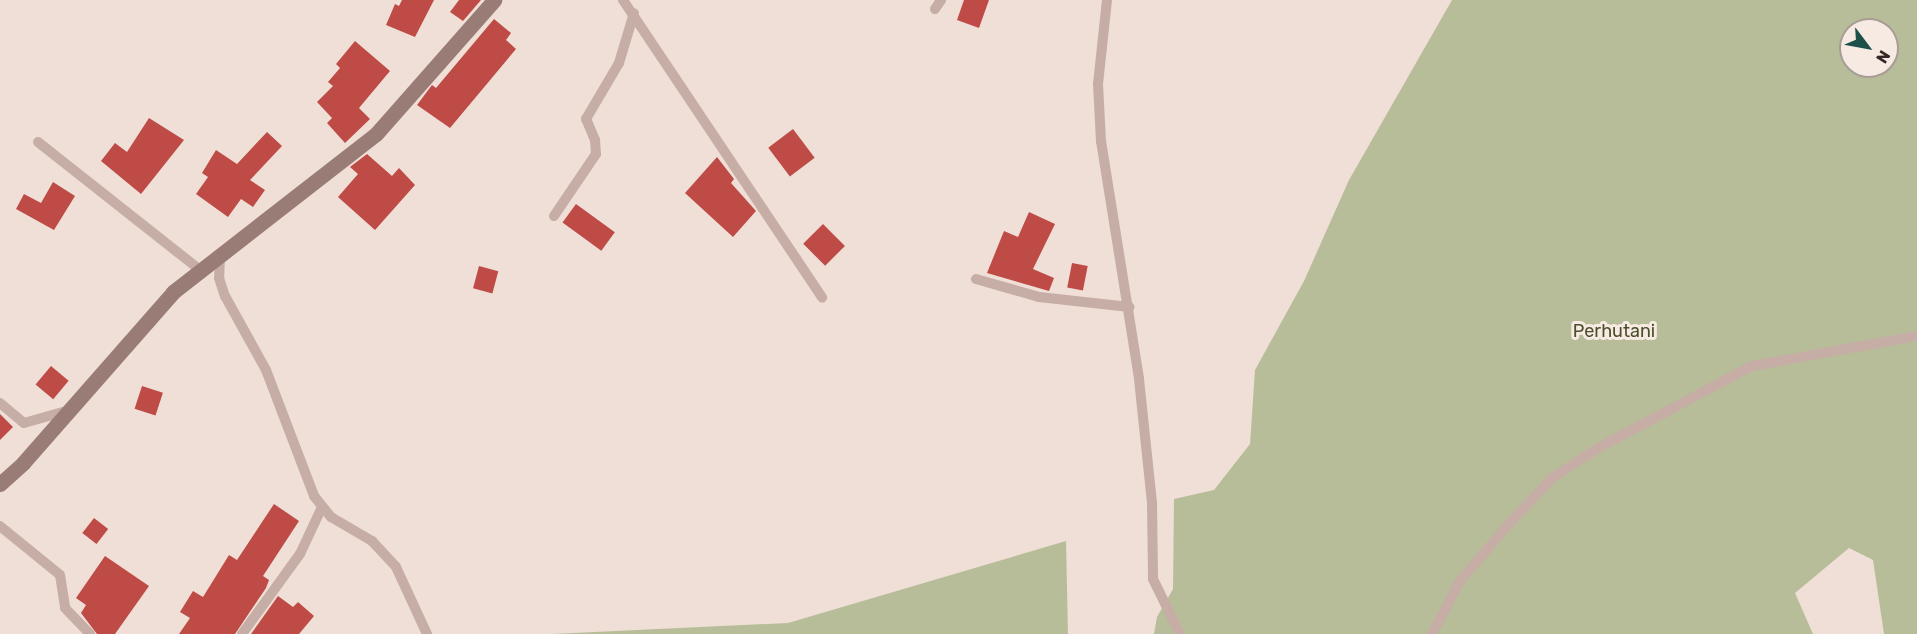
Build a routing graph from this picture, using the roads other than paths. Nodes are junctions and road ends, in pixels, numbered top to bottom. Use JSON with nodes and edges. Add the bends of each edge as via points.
{"nodes":[{"id":1,"x":494,"y":0,"type":"edge"},
{"id":2,"x":623,"y":0,"type":"edge"},
{"id":3,"x":1107,"y":0,"type":"edge"},
{"id":4,"x":634,"y":13,"type":"junction"},
{"id":5,"x":38,"y":142,"type":"dead end"},
{"id":6,"x":554,"y":216,"type":"dead end"},
{"id":7,"x":220,"y":254,"type":"junction"},
{"id":8,"x":200,"y":270,"type":"junction"},
{"id":9,"x":976,"y":279,"type":"dead end"},
{"id":10,"x":822,"y":297,"type":"dead end"},
{"id":11,"x":1129,"y":307,"type":"junction"},
{"id":12,"x":1917,"y":336,"type":"edge"},
{"id":13,"x":0,"y":403,"type":"edge"},
{"id":14,"x":66,"y":411,"type":"junction"},
{"id":15,"x":0,"y":484,"type":"edge"},
{"id":16,"x":322,"y":507,"type":"junction"},
{"id":17,"x":0,"y":526,"type":"edge"},
{"id":18,"x":90,"y":634,"type":"edge"},
{"id":19,"x":242,"y":634,"type":"edge"},
{"id":20,"x":427,"y":634,"type":"edge"},
{"id":21,"x":1180,"y":634,"type":"edge"},
{"id":22,"x":1432,"y":634,"type":"edge"}],
"edges":[{"from":1,"to":7,"type":"street","via":[[376,134]]},
{"from":2,"to":4,"type":"street"},
{"from":3,"to":11,"type":"street","via":[[1098,115]]},
{"from":4,"to":6,"type":"street","via":[[619,63],[587,117],[596,153]]},
{"from":4,"to":10,"type":"street"},
{"from":5,"to":8,"type":"street"},
{"from":7,"to":8,"type":"street"},
{"from":7,"to":16,"type":"street","via":[[219,278],[225,296],[261,360],[308,484]]},
{"from":8,"to":14,"type":"street","via":[[154,312]]},
{"from":9,"to":11,"type":"street","via":[[1040,297]]},
{"from":11,"to":21,"type":"street","via":[[1152,503],[1153,579]]},
{"from":12,"to":22,"type":"street","via":[[1752,366],[1600,447],[1552,478],[1507,526],[1460,581]]},
{"from":13,"to":14,"type":"street","via":[[24,423]]},
{"from":14,"to":15,"type":"street","via":[[24,463]]},
{"from":16,"to":19,"type":"street","via":[[300,554]]},
{"from":16,"to":20,"type":"street","via":[[372,541],[396,567]]},
{"from":17,"to":18,"type":"street","via":[[60,574],[65,608]]}]}
